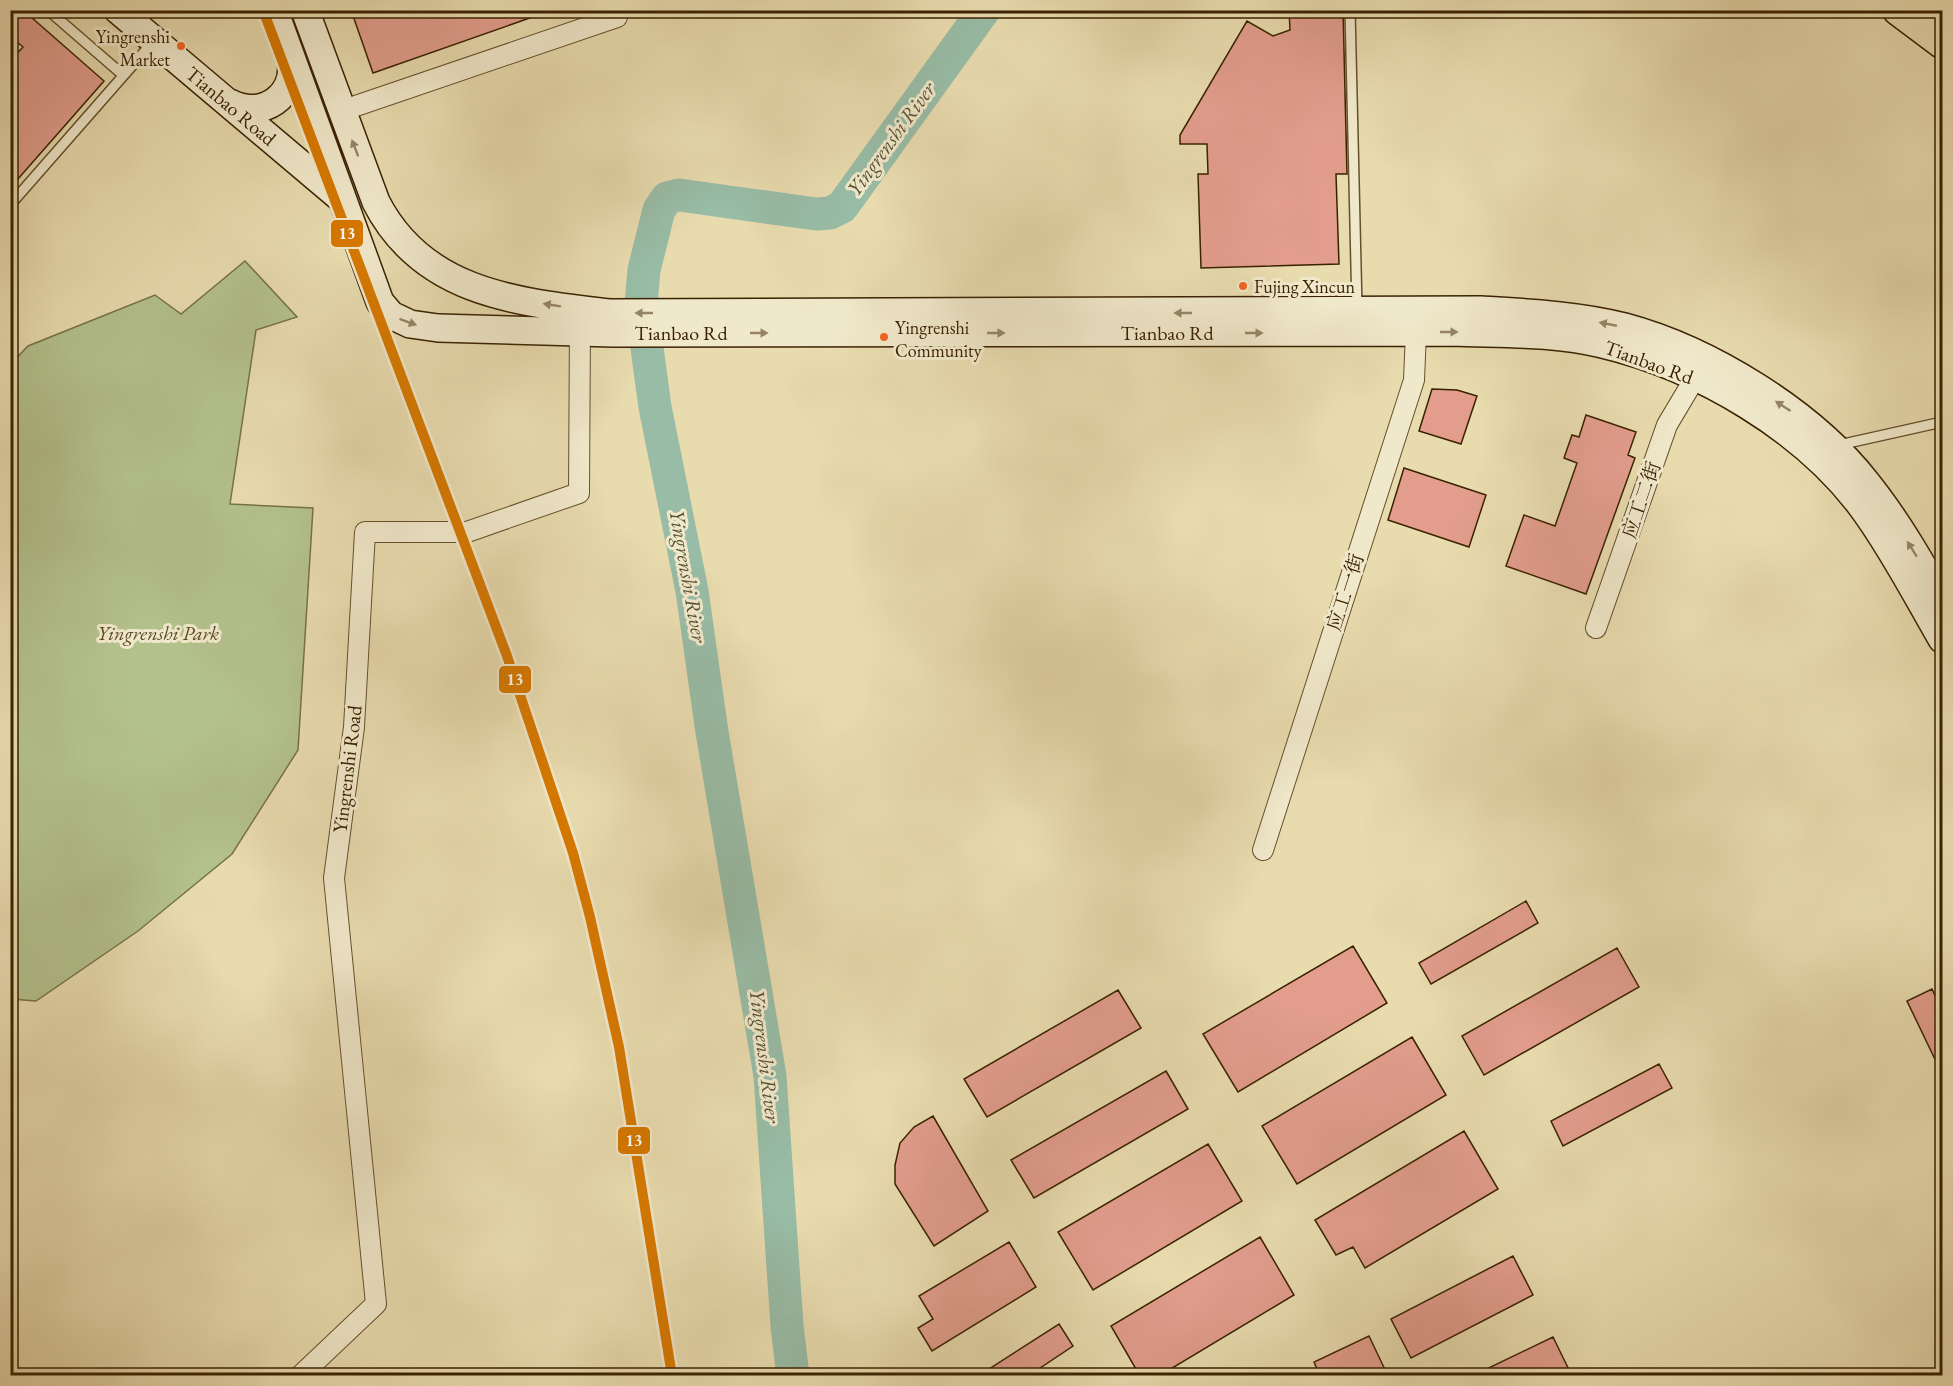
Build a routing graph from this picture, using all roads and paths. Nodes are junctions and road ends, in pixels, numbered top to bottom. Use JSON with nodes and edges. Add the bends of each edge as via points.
{"nodes":[{"id":1,"x":48,"y":10,"type":"edge"},
{"id":2,"x":118,"y":10,"type":"edge"},
{"id":3,"x":274,"y":10,"type":"edge"},
{"id":4,"x":305,"y":10,"type":"edge"},
{"id":5,"x":1350,"y":10,"type":"edge"},
{"id":6,"x":1898,"y":10,"type":"edge"},
{"id":7,"x":595,"y":17,"type":"edge"},
{"id":8,"x":617,"y":17,"type":"dead end"},
{"id":9,"x":154,"y":41,"type":"junction"},
{"id":10,"x":1942,"y":44,"type":"edge"},
{"id":11,"x":291,"y":57,"type":"junction"},
{"id":12,"x":123,"y":75,"type":"junction"},
{"id":13,"x":226,"y":101,"type":"junction"},
{"id":14,"x":341,"y":111,"type":"junction"},
{"id":15,"x":344,"y":201,"type":"junction"},
{"id":16,"x":11,"y":203,"type":"edge"},
{"id":17,"x":1358,"y":312,"type":"junction"},
{"id":18,"x":581,"y":321,"type":"junction"},
{"id":19,"x":678,"y":323,"type":"junction"},
{"id":20,"x":1416,"y":332,"type":"junction"},
{"id":21,"x":1695,"y":378,"type":"junction"},
{"id":22,"x":1942,"y":423,"type":"edge"},
{"id":23,"x":1832,"y":446,"type":"junction"},
{"id":24,"x":1942,"y":600,"type":"edge"},
{"id":25,"x":1596,"y":628,"type":"dead end"},
{"id":26,"x":1942,"y":639,"type":"edge"},
{"id":27,"x":1263,"y":850,"type":"dead end"},
{"id":28,"x":300,"y":1376,"type":"edge"}],
"edges":[{"from":1,"to":12,"type":"lane"},
{"from":2,"to":9,"type":"street","name":"Tianbao Road"},
{"from":3,"to":11,"type":"street","name":"Tianbao Rd"},
{"from":4,"to":14,"type":"street","name":"Tianbao Rd"},
{"from":5,"to":17,"type":"lane"},
{"from":6,"to":10,"type":"main road"},
{"from":7,"to":8,"type":"street"},
{"from":7,"to":14,"type":"street"},
{"from":9,"to":12,"type":"lane"},
{"from":9,"to":13,"type":"street","name":"Tianbao Road"},
{"from":11,"to":13,"type":"street","via":[[291,82],[276,102],[250,110]]},
{"from":11,"to":15,"type":"street","name":"Tianbao Rd"},
{"from":12,"to":16,"type":"lane"},
{"from":13,"to":15,"type":"street","name":"Tianbao Road"},
{"from":18,"to":14,"type":"street","name":"Tianbao Rd","one_way":true,"via":[[444,275],[414,253],[390,229],[376,202]]},
{"from":15,"to":18,"type":"street","name":"Tianbao Rd","one_way":true,"via":[[380,302],[391,315],[410,324],[438,328]]},
{"from":17,"to":19,"type":"street","name":"Tianbao Rd","one_way":true},
{"from":23,"to":17,"type":"street","name":"Tianbao Rd","one_way":true,"via":[[1797,415],[1751,385],[1685,348],[1625,327],[1559,315],[1492,310]]},
{"from":18,"to":19,"type":"street","name":"Tianbao Rd"},
{"from":18,"to":28,"type":"street","name":"Yingrenshi Road","via":[[579,493],[467,532],[365,532],[354,727],[334,878],[376,1304]]},
{"from":19,"to":20,"type":"street","name":"Tianbao Rd","one_way":true},
{"from":20,"to":21,"type":"street","name":"Tianbao Rd","one_way":true,"via":[[1515,334],[1600,344],[1648,357]]},
{"from":20,"to":27,"type":"street","name":"应工一街","via":[[1414,380]]},
{"from":21,"to":25,"type":"street","name":"应工二街","via":[[1667,425]]},
{"from":21,"to":26,"type":"street","name":"Tianbao Rd","via":[[1766,418],[1836,478],[1864,510]]},
{"from":22,"to":23,"type":"lane"},
{"from":24,"to":23,"type":"street","name":"Tianbao Rd","one_way":true,"via":[[1894,519],[1865,480]]}]}
